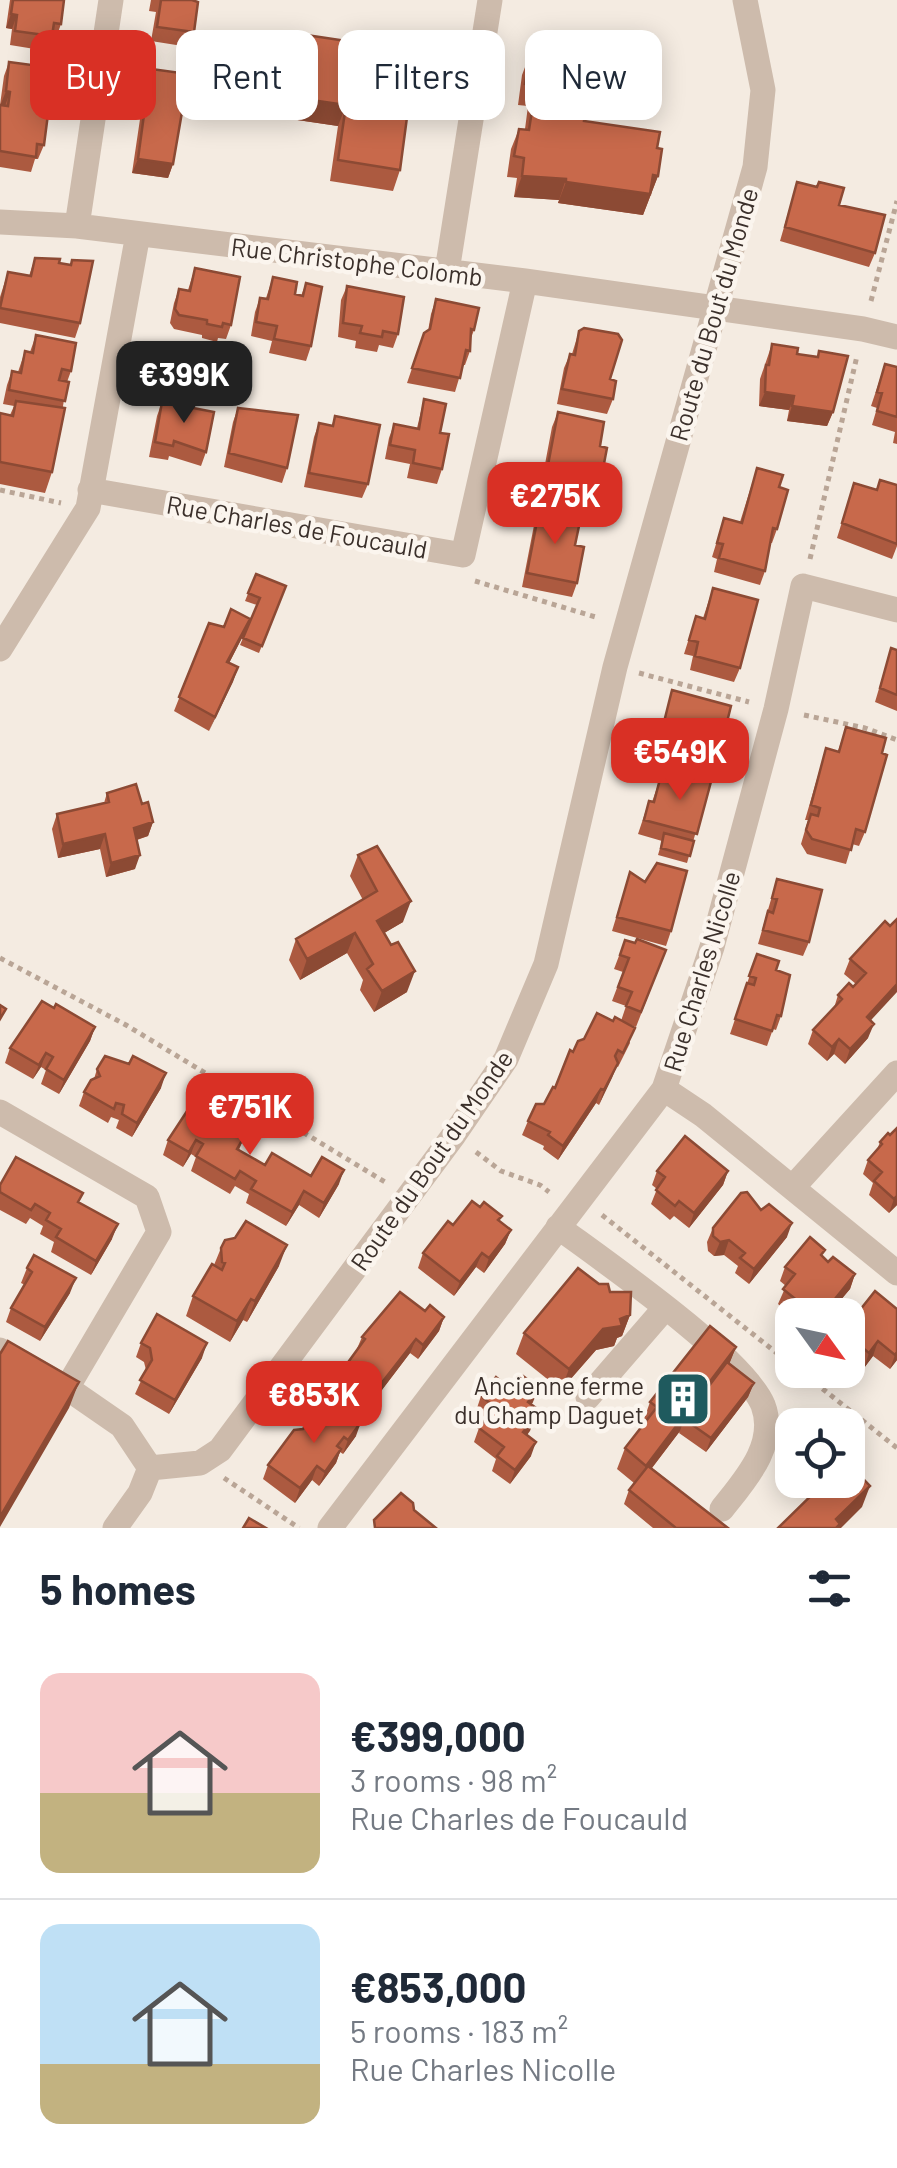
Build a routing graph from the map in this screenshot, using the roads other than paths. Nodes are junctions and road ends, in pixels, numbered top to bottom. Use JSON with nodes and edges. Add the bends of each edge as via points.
{"nodes":[{"id":1,"x":110,"y":0,"type":"edge"},
{"id":2,"x":490,"y":0,"type":"edge"},
{"id":3,"x":745,"y":0,"type":"edge"},
{"id":4,"x":0,"y":222,"type":"edge"},
{"id":5,"x":78,"y":226,"type":"junction"},
{"id":6,"x":138,"y":234,"type":"junction"},
{"id":7,"x":447,"y":272,"type":"junction"},
{"id":8,"x":525,"y":280,"type":"junction"},
{"id":9,"x":714,"y":307,"type":"junction"},
{"id":10,"x":897,"y":337,"type":"edge"},
{"id":11,"x":89,"y":499,"type":"junction"},
{"id":12,"x":897,"y":610,"type":"edge"},
{"id":13,"x":0,"y":649,"type":"edge"},
{"id":14,"x":897,"y":1073,"type":"edge"},
{"id":15,"x":664,"y":1089,"type":"junction"},
{"id":16,"x":0,"y":1112,"type":"edge"},
{"id":17,"x":793,"y":1187,"type":"junction"},
{"id":18,"x":570,"y":1211,"type":"junction"},
{"id":19,"x":897,"y":1272,"type":"edge"},
{"id":20,"x":665,"y":1308,"type":"junction"},
{"id":21,"x":0,"y":1350,"type":"edge"},
{"id":22,"x":67,"y":1388,"type":"junction"},
{"id":23,"x":588,"y":1397,"type":"dead end"},
{"id":24,"x":150,"y":1468,"type":"junction"},
{"id":25,"x":722,"y":1509,"type":"dead end"},
{"id":26,"x":115,"y":1528,"type":"edge"},
{"id":27,"x":330,"y":1528,"type":"edge"}],
"edges":[{"from":1,"to":5,"type":"street"},
{"from":2,"to":7,"type":"street"},
{"from":3,"to":9,"type":"street","name":"Route du Bout du Monde","via":[[763,90],[758,147]]},
{"from":4,"to":5,"type":"street","name":"Rue Christophe Colomb"},
{"from":5,"to":6,"type":"street","name":"Rue Christophe Colomb"},
{"from":6,"to":7,"type":"street","name":"Rue Christophe Colomb"},
{"from":6,"to":11,"type":"street"},
{"from":7,"to":8,"type":"street","name":"Rue Christophe Colomb"},
{"from":8,"to":9,"type":"street","name":"Rue Christophe Colomb"},
{"from":8,"to":11,"type":"street","name":"Rue Charles de Foucauld","via":[[464,555]]},
{"from":9,"to":10,"type":"street","name":"Rue Christophe Colomb"},
{"from":9,"to":24,"type":"street","name":"Route du Bout du Monde","via":[[616,667],[546,964],[506,1060],[220,1450],[200,1463]]},
{"from":11,"to":13,"type":"street"},
{"from":12,"to":15,"type":"street","name":"Rue Charles Nicolle","via":[[803,586],[712,946]]},
{"from":14,"to":17,"type":"street"},
{"from":15,"to":17,"type":"street"},
{"from":15,"to":18,"type":"street","name":"Rue Charles Nicolle"},
{"from":16,"to":22,"type":"street","via":[[147,1197],[159,1232]]},
{"from":17,"to":19,"type":"street"},
{"from":18,"to":20,"type":"street"},
{"from":18,"to":27,"type":"street","name":"Rue Charles Nicolle"},
{"from":20,"to":23,"type":"street"},
{"from":20,"to":25,"type":"street","via":[[715,1350],[763,1406],[765,1440],[754,1468]]},
{"from":21,"to":22,"type":"street"},
{"from":22,"to":24,"type":"street","via":[[122,1426]]},
{"from":24,"to":26,"type":"street"}]}
